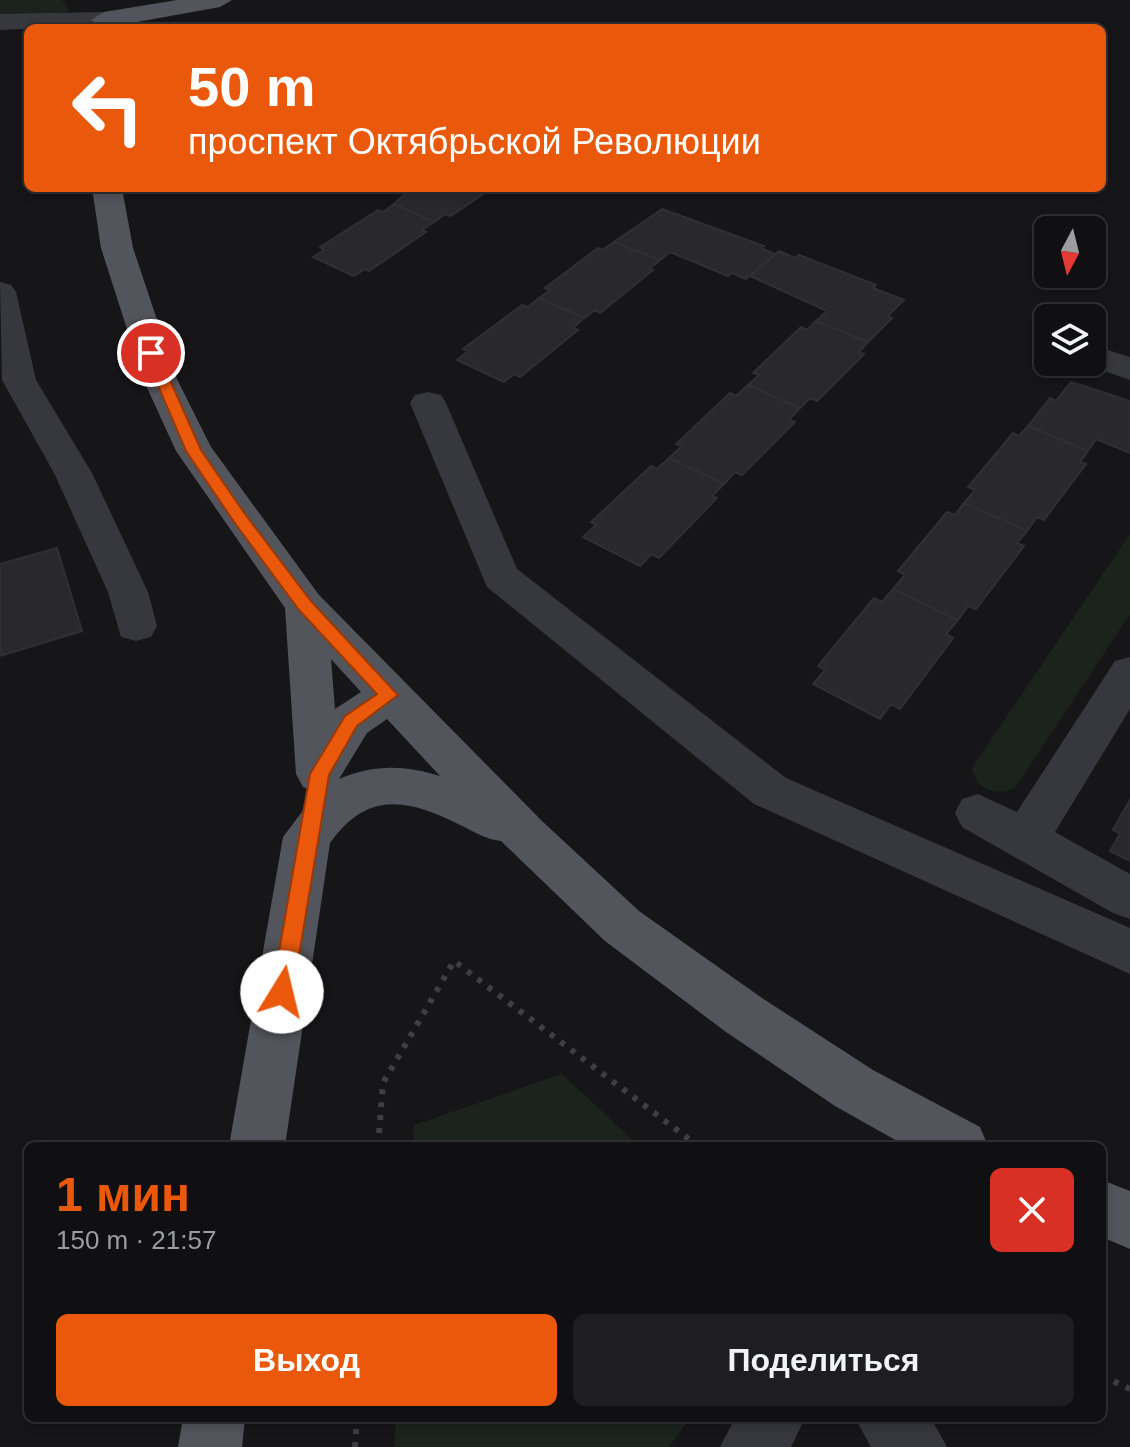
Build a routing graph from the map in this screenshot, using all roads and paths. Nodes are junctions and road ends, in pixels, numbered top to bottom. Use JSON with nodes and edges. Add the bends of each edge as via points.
{"nodes":[{"id":1,"x":81,"y":0,"type":"edge"},
{"id":2,"x":220,"y":0,"type":"edge"},
{"id":3,"x":230,"y":0,"type":"edge"},
{"id":4,"x":101,"y":16,"type":"edge"},
{"id":5,"x":40,"y":24,"type":"edge"},
{"id":6,"x":202,"y":24,"type":"edge"},
{"id":7,"x":24,"y":26,"type":"edge"},
{"id":8,"x":2,"y":29,"type":"edge"},
{"id":9,"x":108,"y":192,"type":"edge"},
{"id":10,"x":0,"y":292,"type":"edge"},
{"id":11,"x":9,"y":372,"type":"edge"},
{"id":12,"x":428,"y":403,"type":"dead end"},
{"id":13,"x":305,"y":606,"type":"junction"},
{"id":14,"x":136,"y":626,"type":"dead end"},
{"id":15,"x":1130,"y":673,"type":"edge"},
{"id":16,"x":389,"y":695,"type":"junction"},
{"id":17,"x":319,"y":774,"type":"junction"},
{"id":18,"x":978,"y":813,"type":"dead end"},
{"id":19,"x":525,"y":835,"type":"junction"},
{"id":20,"x":307,"y":837,"type":"junction"},
{"id":21,"x":1025,"y":840,"type":"junction"},
{"id":22,"x":1130,"y":898,"type":"edge"},
{"id":23,"x":1130,"y":952,"type":"edge"},
{"id":24,"x":258,"y":1142,"type":"edge"},
{"id":25,"x":378,"y":1142,"type":"edge"},
{"id":26,"x":693,"y":1142,"type":"edge"},
{"id":27,"x":953,"y":1142,"type":"edge"},
{"id":28,"x":1106,"y":1210,"type":"edge"},
{"id":29,"x":1130,"y":1220,"type":"edge"},
{"id":30,"x":1106,"y":1378,"type":"edge"},
{"id":31,"x":1130,"y":1389,"type":"edge"},
{"id":32,"x":213,"y":1422,"type":"edge"},
{"id":33,"x":357,"y":1422,"type":"edge"},
{"id":34,"x":771,"y":1422,"type":"edge"},
{"id":35,"x":890,"y":1422,"type":"edge"},
{"id":36,"x":210,"y":1447,"type":"edge"},
{"id":37,"x":355,"y":1447,"type":"edge"},
{"id":38,"x":752,"y":1447,"type":"edge"},
{"id":39,"x":915,"y":1447,"type":"edge"}],
"edges":[{"from":1,"to":4,"type":"main road"},
{"from":2,"to":4,"type":"main road"},
{"from":3,"to":6,"type":"main road"},
{"from":4,"to":5,"type":"street"},
{"from":7,"to":8,"type":"street"},
{"from":9,"to":13,"type":"main road","via":[[125,274],[173,408],[194,451]]},
{"from":10,"to":11,"type":"street"},
{"from":11,"to":14,"type":"street","via":[[19,380],[73,473],[128,592]]},
{"from":12,"to":23,"type":"street","via":[[501,577],[770,791]]},
{"from":13,"to":16,"type":"main road"},
{"from":13,"to":17,"type":"main road"},
{"from":15,"to":21,"type":"street"},
{"from":16,"to":17,"type":"main road","via":[[351,721]]},
{"from":16,"to":19,"type":"main road"},
{"from":17,"to":20,"type":"street"},
{"from":18,"to":21,"type":"street"},
{"from":19,"to":20,"type":"main road","via":[[426,787],[382,784],[338,800]]},
{"from":19,"to":27,"type":"main road","via":[[622,926],[744,1015],[854,1088]]},
{"from":20,"to":24,"type":"main road"},
{"from":21,"to":22,"type":"street"},
{"from":25,"to":26,"type":"path","via":[[383,1083],[454,961]]},
{"from":28,"to":29,"type":"main road"},
{"from":30,"to":31,"type":"path"},
{"from":32,"to":36,"type":"main road"},
{"from":33,"to":37,"type":"path"},
{"from":34,"to":38,"type":"street"},
{"from":35,"to":39,"type":"street"}]}
